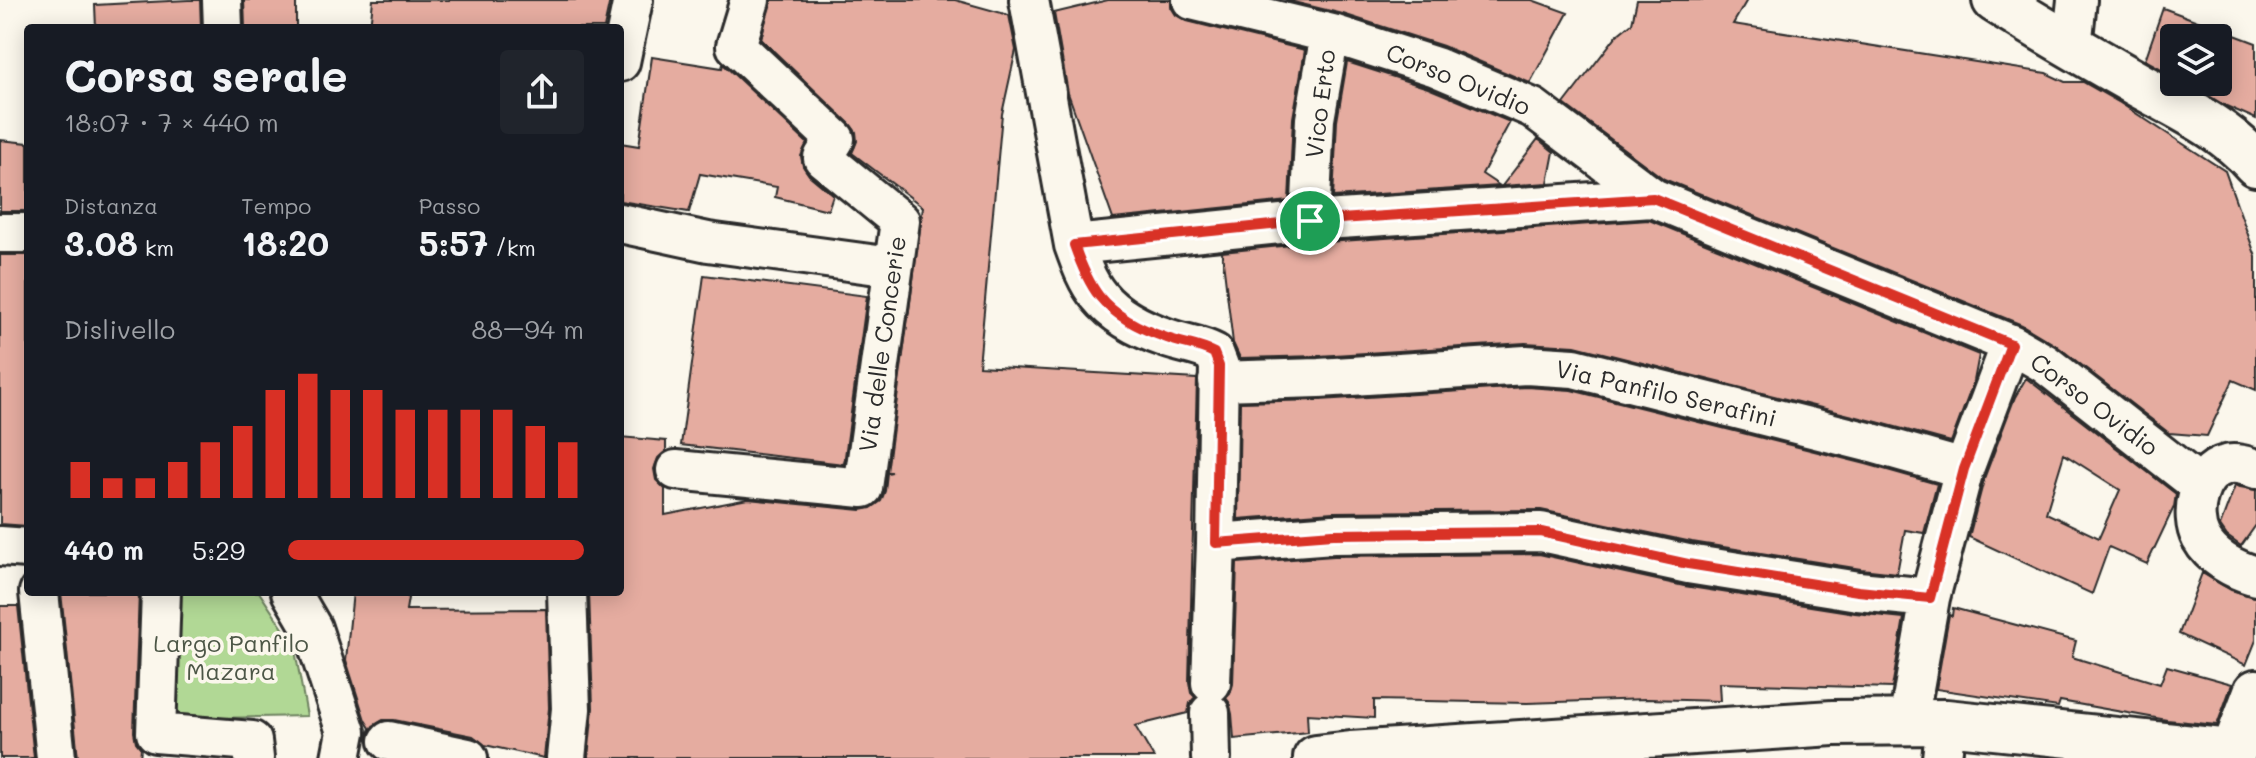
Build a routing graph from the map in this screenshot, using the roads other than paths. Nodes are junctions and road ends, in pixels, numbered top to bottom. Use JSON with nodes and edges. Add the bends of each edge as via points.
{"nodes":[{"id":1,"x":222,"y":0,"type":"edge"},
{"id":2,"x":633,"y":0,"type":"edge"},
{"id":3,"x":750,"y":0,"type":"edge"},
{"id":4,"x":1029,"y":0,"type":"edge"},
{"id":5,"x":1192,"y":0,"type":"edge"},
{"id":6,"x":1995,"y":0,"type":"edge"},
{"id":7,"x":2077,"y":0,"type":"edge"},
{"id":8,"x":223,"y":24,"type":"edge"},
{"id":9,"x":1330,"y":34,"type":"junction"},
{"id":10,"x":624,"y":43,"type":"edge"},
{"id":11,"x":2072,"y":47,"type":"junction"},
{"id":12,"x":2256,"y":164,"type":"edge"},
{"id":13,"x":1653,"y":198,"type":"junction"},
{"id":14,"x":1310,"y":221,"type":"junction"},
{"id":15,"x":624,"y":224,"type":"edge"},
{"id":16,"x":0,"y":233,"type":"edge"},
{"id":17,"x":24,"y":233,"type":"edge"},
{"id":18,"x":1074,"y":245,"type":"junction"},
{"id":19,"x":892,"y":267,"type":"junction"},
{"id":20,"x":2011,"y":344,"type":"junction"},
{"id":21,"x":1219,"y":373,"type":"junction"},
{"id":22,"x":1964,"y":469,"type":"junction"},
{"id":23,"x":2256,"y":469,"type":"edge"},
{"id":24,"x":676,"y":470,"type":"dead end"},
{"id":25,"x":2201,"y":486,"type":"junction"},
{"id":26,"x":1216,"y":543,"type":"junction"},
{"id":27,"x":0,"y":546,"type":"edge"},
{"id":28,"x":24,"y":548,"type":"edge"},
{"id":29,"x":2256,"y":576,"type":"edge"},
{"id":30,"x":39,"y":596,"type":"edge"},
{"id":31,"x":161,"y":596,"type":"edge"},
{"id":32,"x":293,"y":596,"type":"edge"},
{"id":33,"x":567,"y":596,"type":"edge"},
{"id":34,"x":1930,"y":598,"type":"junction"},
{"id":35,"x":2256,"y":692,"type":"edge"},
{"id":36,"x":1932,"y":734,"type":"edge"},
{"id":37,"x":360,"y":742,"type":"edge"},
{"id":38,"x":2231,"y":755,"type":"edge"},
{"id":39,"x":56,"y":758,"type":"edge"},
{"id":40,"x":254,"y":758,"type":"edge"},
{"id":41,"x":468,"y":758,"type":"edge"},
{"id":42,"x":566,"y":758,"type":"edge"},
{"id":43,"x":1211,"y":758,"type":"edge"},
{"id":44,"x":1316,"y":758,"type":"edge"}],
"edges":[{"from":1,"to":8,"type":"street"},
{"from":2,"to":10,"type":"street"},
{"from":3,"to":19,"type":"street","name":"Via delle Concerie","via":[[736,46],[835,139],[823,158],[900,221]]},
{"from":4,"to":18,"type":"street"},
{"from":5,"to":9,"type":"street","name":"Corso Ovidio"},
{"from":6,"to":11,"type":"main road"},
{"from":7,"to":11,"type":"street"},
{"from":9,"to":13,"type":"street","name":"Corso Ovidio","via":[[1436,67],[1533,108]]},
{"from":9,"to":14,"type":"street","name":"Vico Erto","via":[[1315,119]]},
{"from":11,"to":12,"type":"main road","via":[[2211,125]]},
{"from":13,"to":14,"type":"street"},
{"from":13,"to":20,"type":"street","name":"Corso Ovidio"},
{"from":14,"to":18,"type":"street"},
{"from":15,"to":19,"type":"street","via":[[708,242]]},
{"from":16,"to":17,"type":"street"},
{"from":18,"to":21,"type":"street","via":[[1098,295],[1116,312],[1140,327],[1214,353]]},
{"from":19,"to":24,"type":"street","name":"Via delle Concerie","via":[[863,488]]},
{"from":20,"to":22,"type":"street"},
{"from":20,"to":25,"type":"street","name":"Corso Ovidio","via":[[2044,363]]},
{"from":21,"to":22,"type":"street","name":"Via Panfilo Serafini","via":[[1319,378],[1526,365],[1574,368]]},
{"from":21,"to":26,"type":"street"},
{"from":22,"to":34,"type":"street"},
{"from":23,"to":25,"type":"street","via":[[2225,465]]},
{"from":25,"to":29,"type":"street","via":[[2194,513],[2201,538],[2216,556]]},
{"from":26,"to":34,"type":"street","via":[[1333,534],[1541,532],[1688,564]]},
{"from":26,"to":43,"type":"street"},
{"from":27,"to":28,"type":"street"},
{"from":30,"to":39,"type":"street"},
{"from":31,"to":40,"type":"street","via":[[156,733],[252,741]]},
{"from":32,"to":37,"type":"street"},
{"from":33,"to":42,"type":"street","via":[[571,709]]},
{"from":34,"to":36,"type":"street"},
{"from":35,"to":38,"type":"main road"},
{"from":36,"to":38,"type":"main road"},
{"from":36,"to":44,"type":"main road","via":[[1802,725]]},
{"from":37,"to":41,"type":"street"}]}
